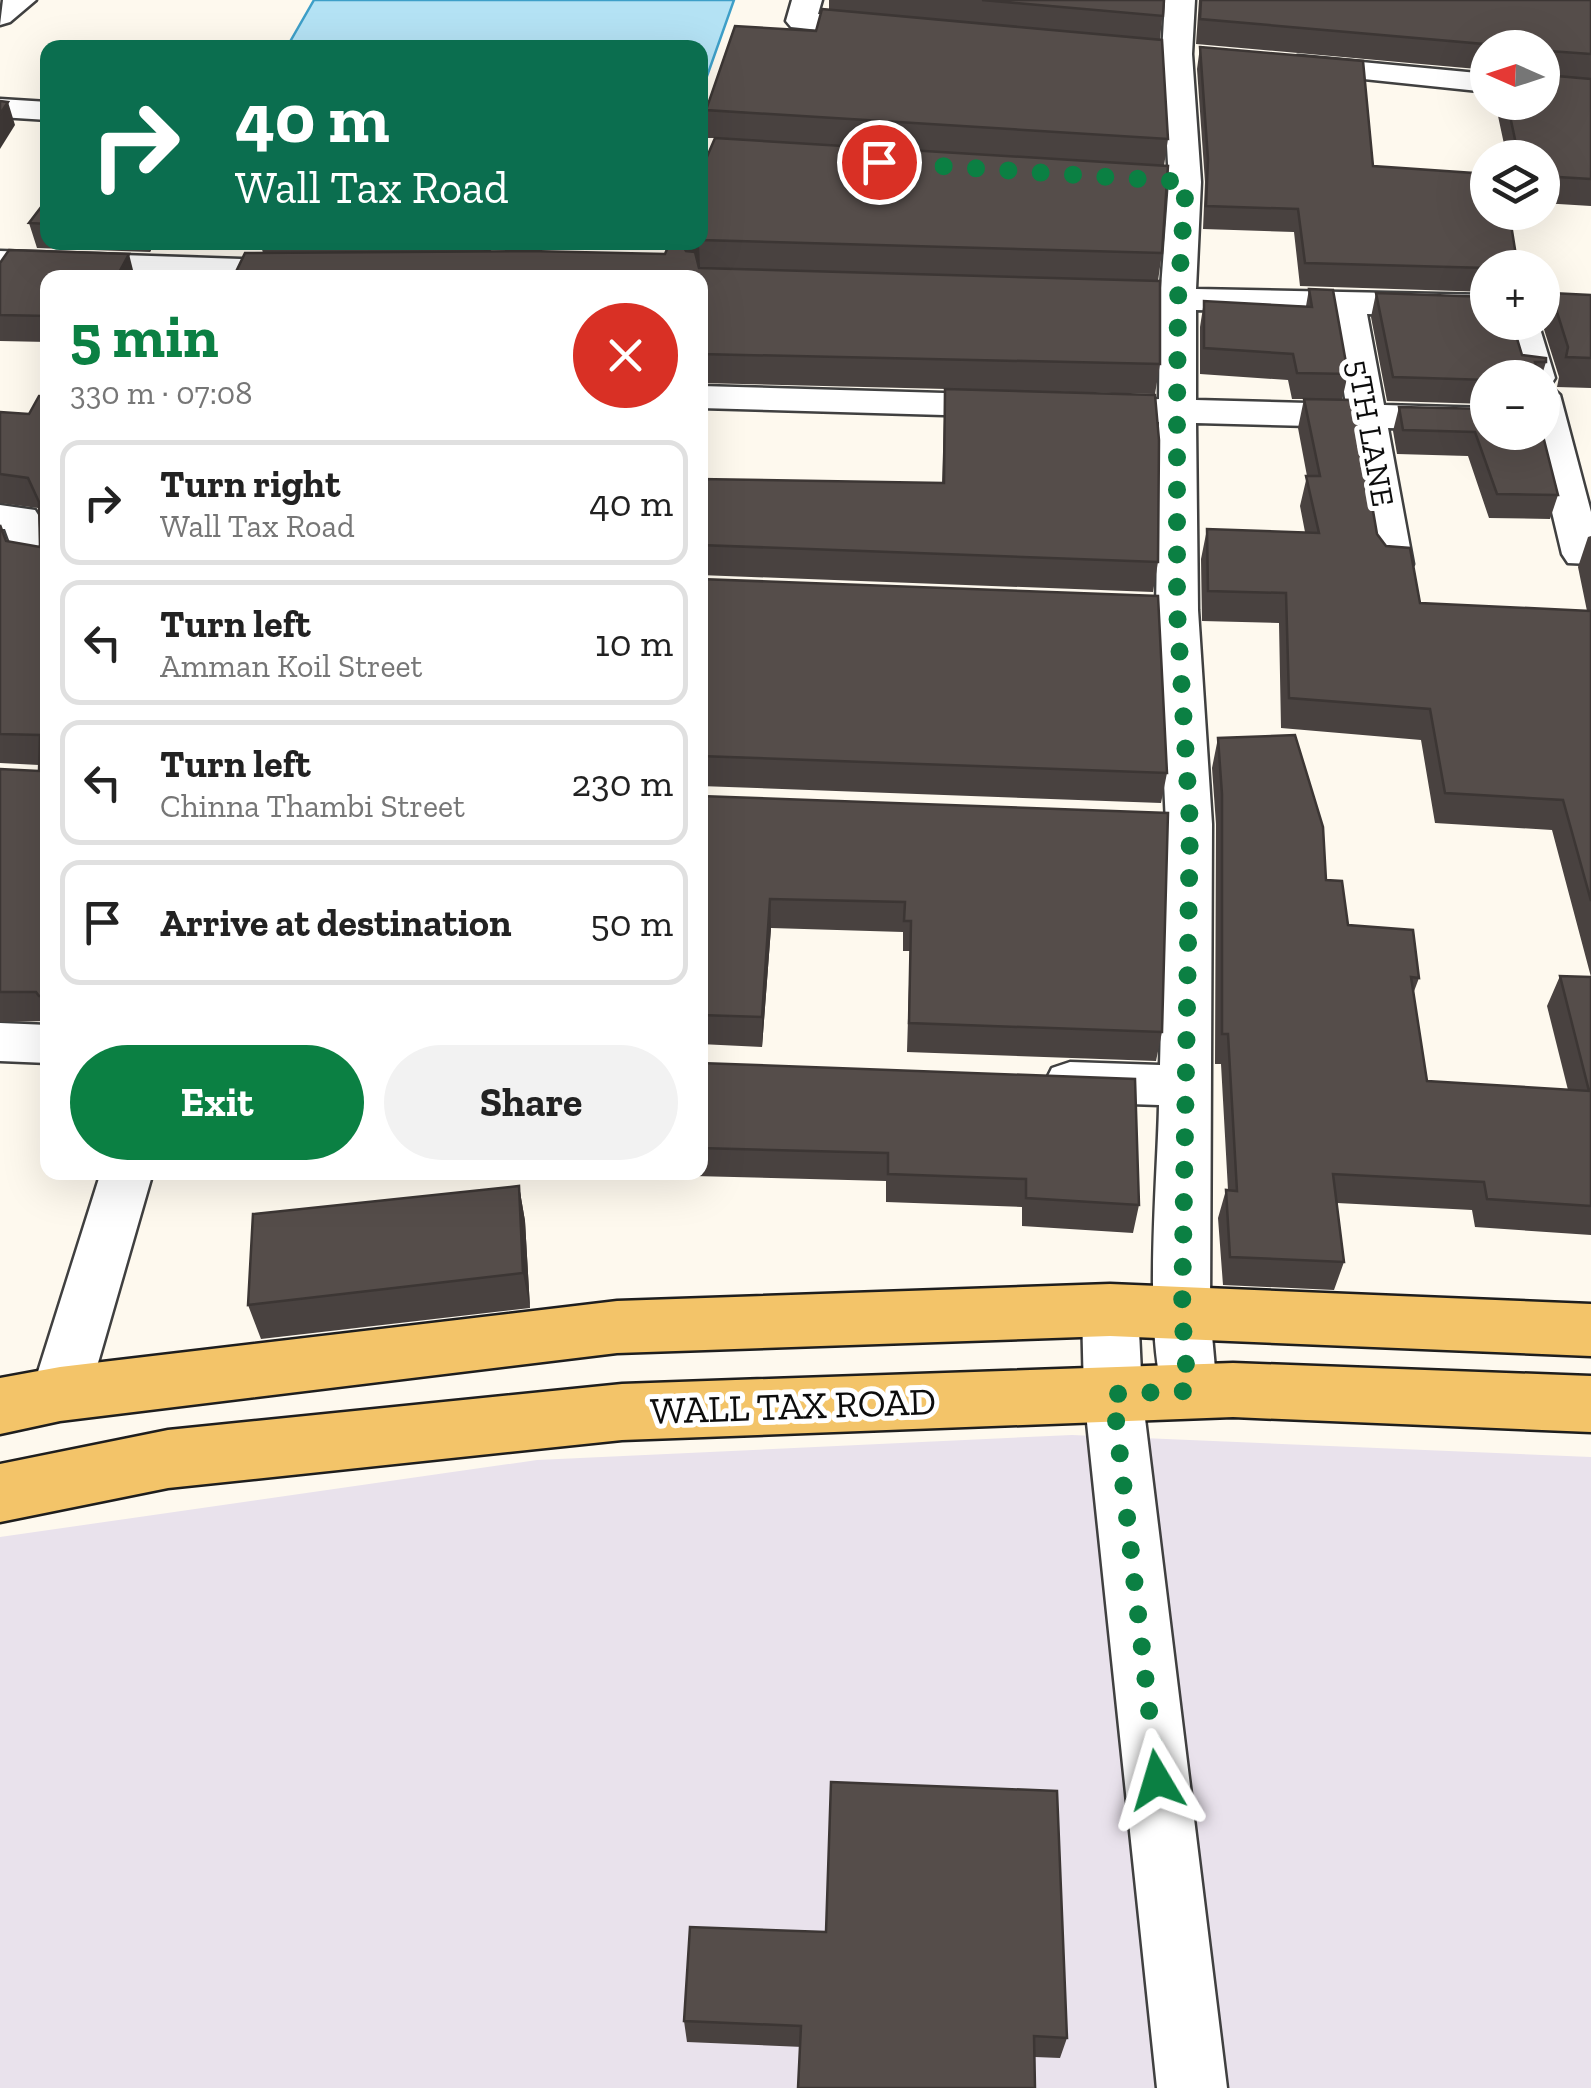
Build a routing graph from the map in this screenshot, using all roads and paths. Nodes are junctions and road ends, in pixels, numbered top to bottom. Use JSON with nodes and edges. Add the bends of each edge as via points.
{"nodes":[{"id":1,"x":22,"y":0,"type":"edge"},
{"id":2,"x":807,"y":0,"type":"edge"},
{"id":3,"x":1180,"y":0,"type":"edge"},
{"id":4,"x":0,"y":16,"type":"edge"},
{"id":5,"x":920,"y":31,"type":"edge"},
{"id":6,"x":1268,"y":62,"type":"edge"},
{"id":7,"x":1470,"y":81,"type":"edge"},
{"id":8,"x":0,"y":108,"type":"edge"},
{"id":9,"x":40,"y":110,"type":"edge"},
{"id":10,"x":0,"y":261,"type":"edge"},
{"id":11,"x":274,"y":270,"type":"edge"},
{"id":12,"x":1118,"y":297,"type":"edge"},
{"id":13,"x":1178,"y":298,"type":"junction"},
{"id":14,"x":1348,"y":302,"type":"junction"},
{"id":15,"x":1470,"y":305,"type":"edge"},
{"id":16,"x":708,"y":397,"type":"edge"},
{"id":17,"x":1058,"y":408,"type":"edge"},
{"id":18,"x":1117,"y":409,"type":"edge"},
{"id":19,"x":1177,"y":411,"type":"junction"},
{"id":20,"x":1560,"y":415,"type":"edge"},
{"id":21,"x":1370,"y":416,"type":"junction"},
{"id":22,"x":1470,"y":419,"type":"edge"},
{"id":23,"x":1591,"y":422,"type":"edge"},
{"id":24,"x":1555,"y":450,"type":"edge"},
{"id":25,"x":0,"y":517,"type":"edge"},
{"id":26,"x":1582,"y":554,"type":"dead end"},
{"id":27,"x":40,"y":562,"type":"edge"},
{"id":28,"x":1394,"y":564,"type":"edge"},
{"id":29,"x":0,"y":1042,"type":"edge"},
{"id":30,"x":40,"y":1044,"type":"edge"},
{"id":31,"x":1030,"y":1080,"type":"edge"},
{"id":32,"x":1185,"y":1086,"type":"junction"},
{"id":33,"x":125,"y":1180,"type":"edge"},
{"id":34,"x":1110,"y":1310,"type":"junction"},
{"id":35,"x":1182,"y":1313,"type":"junction"},
{"id":36,"x":1591,"y":1330,"type":"edge"},
{"id":37,"x":1188,"y":1391,"type":"junction"},
{"id":38,"x":60,"y":1394,"type":"junction"},
{"id":39,"x":1113,"y":1394,"type":"junction"},
{"id":40,"x":1591,"y":1404,"type":"edge"},
{"id":41,"x":0,"y":1406,"type":"edge"},
{"id":42,"x":0,"y":1493,"type":"edge"},
{"id":43,"x":1192,"y":2088,"type":"edge"}],
"edges":[{"from":1,"to":4,"type":"street"},
{"from":2,"to":5,"type":"street","via":[[801,21]]},
{"from":3,"to":13,"type":"street","via":[[1183,54],[1166,180]]},
{"from":6,"to":7,"type":"street"},
{"from":8,"to":9,"type":"street"},
{"from":10,"to":11,"type":"street"},
{"from":12,"to":13,"type":"street"},
{"from":13,"to":14,"type":"street"},
{"from":13,"to":19,"type":"street"},
{"from":14,"to":15,"type":"street"},
{"from":14,"to":21,"type":"street","name":"5TH LANE"},
{"from":16,"to":17,"type":"street"},
{"from":18,"to":19,"type":"street"},
{"from":19,"to":21,"type":"street"},
{"from":19,"to":32,"type":"street","via":[[1157,610]]},
{"from":20,"to":23,"type":"street"},
{"from":21,"to":22,"type":"street"},
{"from":21,"to":28,"type":"street","name":"5TH LANE"},
{"from":24,"to":26,"type":"street"},
{"from":25,"to":27,"type":"street","via":[[21,518],[34,562]]},
{"from":29,"to":30,"type":"street"},
{"from":31,"to":32,"type":"street"},
{"from":32,"to":35,"type":"street"},
{"from":33,"to":38,"type":"street"},
{"from":34,"to":35,"type":"main road"},
{"from":34,"to":38,"type":"main road","via":[[617,1327]]},
{"from":34,"to":39,"type":"street"},
{"from":35,"to":36,"type":"main road"},
{"from":35,"to":37,"type":"street"},
{"from":37,"to":39,"type":"main road","name":"WALL TAX ROAD"},
{"from":37,"to":40,"type":"main road","name":"WALL TAX ROAD"},
{"from":38,"to":41,"type":"main road"},
{"from":39,"to":42,"type":"main road","name":"WALL TAX ROAD","via":[[622,1412],[168,1459]]},
{"from":39,"to":43,"type":"street"}]}
